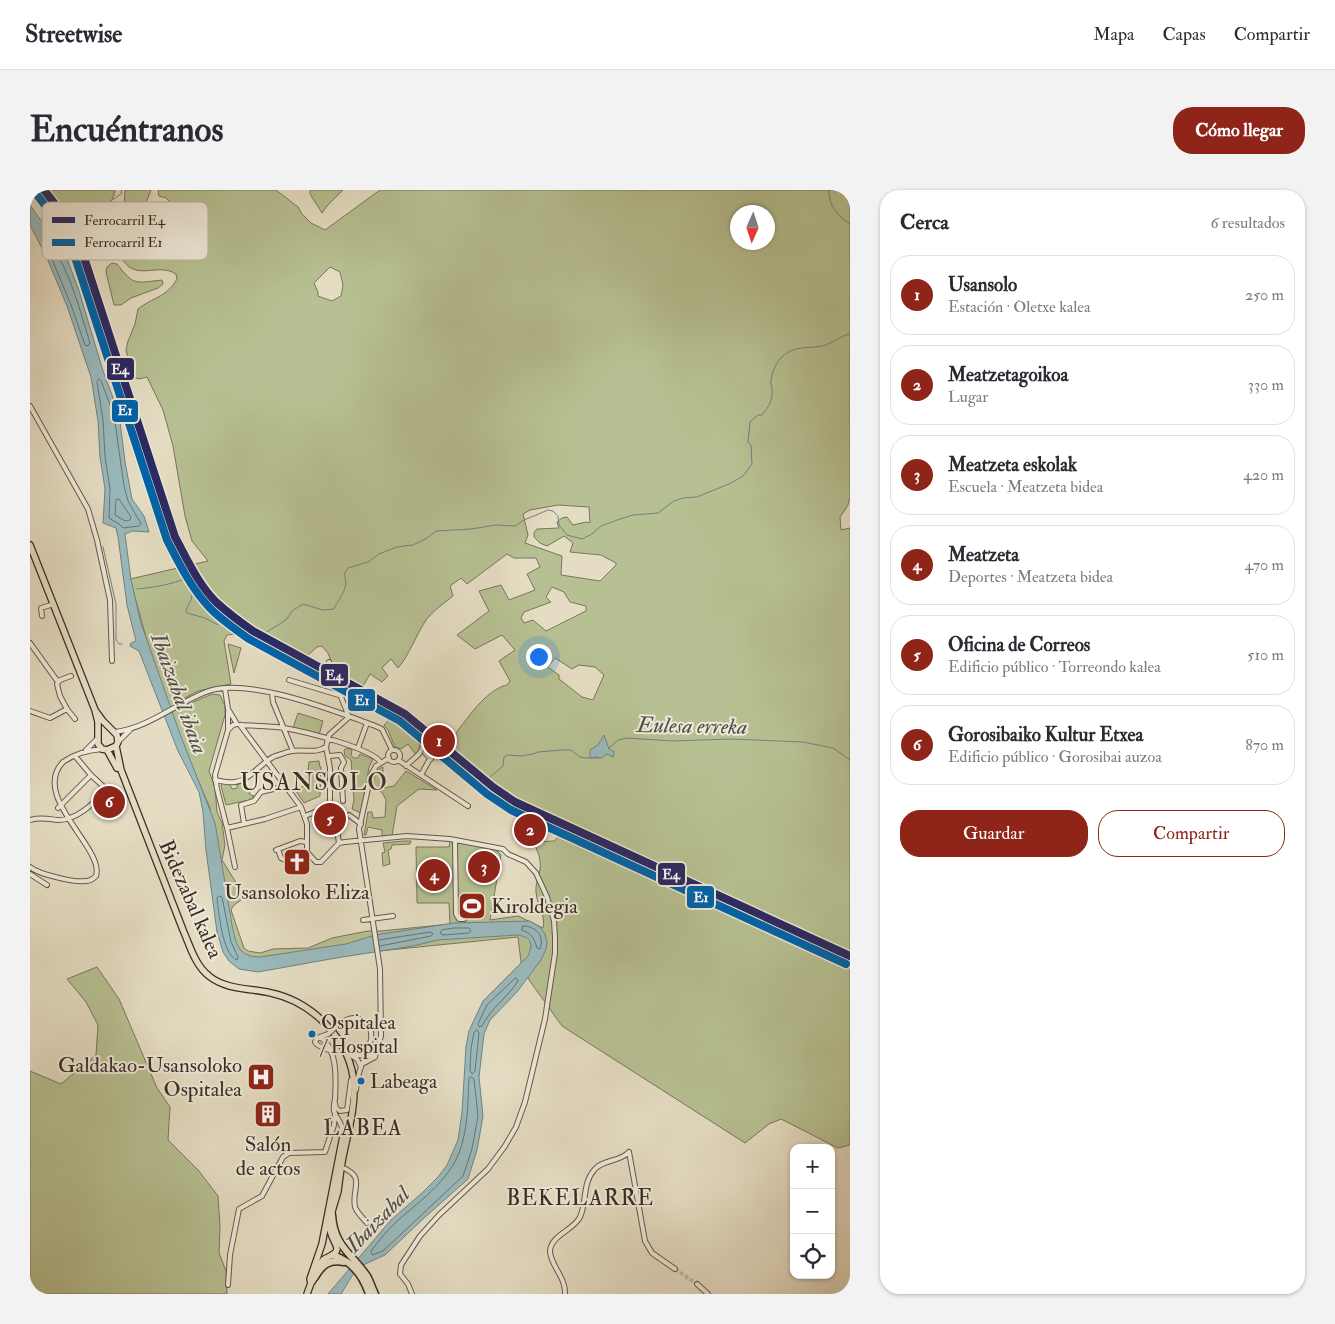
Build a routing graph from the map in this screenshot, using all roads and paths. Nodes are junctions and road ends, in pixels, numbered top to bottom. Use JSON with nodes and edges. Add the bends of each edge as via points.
{"nodes":[{"id":1,"x":30,"y":406,"type":"edge"},
{"id":2,"x":30,"y":546,"type":"edge"},
{"id":3,"x":54,"y":604,"type":"junction"},
{"id":4,"x":42,"y":616,"type":"dead end"},
{"id":5,"x":30,"y":643,"type":"edge"},
{"id":6,"x":112,"y":661,"type":"dead end"},
{"id":7,"x":329,"y":662,"type":"dead end"},
{"id":8,"x":77,"y":663,"type":"junction"},
{"id":9,"x":331,"y":670,"type":"dead end"},
{"id":10,"x":71,"y":676,"type":"junction"},
{"id":11,"x":333,"y":677,"type":"dead end"},
{"id":12,"x":289,"y":680,"type":"dead end"},
{"id":13,"x":84,"y":681,"type":"junction"},
{"id":14,"x":58,"y":682,"type":"junction"},
{"id":15,"x":225,"y":689,"type":"junction"},
{"id":16,"x":272,"y":692,"type":"junction"},
{"id":17,"x":342,"y":696,"type":"junction"},
{"id":18,"x":67,"y":709,"type":"junction"},
{"id":19,"x":95,"y":710,"type":"junction"},
{"id":20,"x":30,"y":711,"type":"edge"},
{"id":21,"x":230,"y":712,"type":"junction"},
{"id":22,"x":349,"y":715,"type":"junction"},
{"id":23,"x":75,"y":719,"type":"dead end"},
{"id":24,"x":367,"y":723,"type":"junction"},
{"id":25,"x":239,"y":724,"type":"junction"},
{"id":26,"x":283,"y":728,"type":"junction"},
{"id":27,"x":132,"y":729,"type":"junction"},
{"id":28,"x":228,"y":729,"type":"junction"},
{"id":29,"x":113,"y":732,"type":"junction"},
{"id":30,"x":416,"y":733,"type":"dead end"},
{"id":31,"x":98,"y":736,"type":"junction"},
{"id":32,"x":328,"y":739,"type":"junction"},
{"id":33,"x":117,"y":744,"type":"junction"},
{"id":34,"x":326,"y":747,"type":"junction"},
{"id":35,"x":358,"y":748,"type":"junction"},
{"id":36,"x":105,"y":750,"type":"junction"},
{"id":37,"x":392,"y":750,"type":"junction"},
{"id":38,"x":293,"y":751,"type":"junction"},
{"id":39,"x":82,"y":753,"type":"junction"},
{"id":40,"x":76,"y":756,"type":"junction"},
{"id":41,"x":329,"y":756,"type":"junction"},
{"id":42,"x":389,"y":758,"type":"junction"},
{"id":43,"x":431,"y":758,"type":"dead end"},
{"id":44,"x":398,"y":760,"type":"junction"},
{"id":45,"x":268,"y":761,"type":"junction"},
{"id":46,"x":381,"y":763,"type":"junction"},
{"id":47,"x":406,"y":766,"type":"junction"},
{"id":48,"x":91,"y":775,"type":"junction"},
{"id":49,"x":420,"y":775,"type":"junction"},
{"id":50,"x":216,"y":780,"type":"junction"},
{"id":51,"x":286,"y":786,"type":"junction"},
{"id":52,"x":127,"y":788,"type":"junction"},
{"id":53,"x":343,"y":801,"type":"dead end"},
{"id":54,"x":330,"y":806,"type":"junction"},
{"id":55,"x":468,"y":806,"type":"dead end"},
{"id":56,"x":301,"y":807,"type":"junction"},
{"id":57,"x":58,"y":808,"type":"junction"},
{"id":58,"x":349,"y":815,"type":"dead end"},
{"id":59,"x":305,"y":816,"type":"junction"},
{"id":60,"x":61,"y":818,"type":"junction"},
{"id":61,"x":31,"y":820,"type":"edge"},
{"id":62,"x":244,"y":824,"type":"junction"},
{"id":63,"x":361,"y":824,"type":"junction"},
{"id":64,"x":30,"y":825,"type":"edge"},
{"id":65,"x":227,"y":828,"type":"junction"},
{"id":66,"x":362,"y":840,"type":"junction"},
{"id":67,"x":455,"y":840,"type":"junction"},
{"id":68,"x":306,"y":842,"type":"junction"},
{"id":69,"x":339,"y":843,"type":"junction"},
{"id":70,"x":285,"y":860,"type":"dead end"},
{"id":71,"x":30,"y":867,"type":"edge"},
{"id":72,"x":234,"y":867,"type":"dead end"},
{"id":73,"x":30,"y":874,"type":"edge"},
{"id":74,"x":47,"y":885,"type":"dead end"},
{"id":75,"x":393,"y":916,"type":"dead end"},
{"id":76,"x":373,"y":918,"type":"junction"},
{"id":77,"x":464,"y":919,"type":"dead end"},
{"id":78,"x":363,"y":920,"type":"dead end"},
{"id":79,"x":321,"y":1039,"type":"junction"},
{"id":80,"x":371,"y":1045,"type":"junction"},
{"id":81,"x":320,"y":1046,"type":"junction"},
{"id":82,"x":331,"y":1052,"type":"junction"},
{"id":83,"x":345,"y":1052,"type":"junction"},
{"id":84,"x":361,"y":1054,"type":"junction"},
{"id":85,"x":354,"y":1056,"type":"junction"},
{"id":86,"x":369,"y":1057,"type":"junction"},
{"id":87,"x":361,"y":1066,"type":"junction"},
{"id":88,"x":351,"y":1071,"type":"junction"},
{"id":89,"x":351,"y":1080,"type":"junction"},
{"id":90,"x":334,"y":1101,"type":"junction"},
{"id":91,"x":354,"y":1102,"type":"junction"},
{"id":92,"x":335,"y":1114,"type":"junction"},
{"id":93,"x":342,"y":1123,"type":"junction"},
{"id":94,"x":334,"y":1125,"type":"junction"},
{"id":95,"x":342,"y":1139,"type":"junction"},
{"id":96,"x":341,"y":1167,"type":"junction"},
{"id":97,"x":332,"y":1215,"type":"junction"},
{"id":98,"x":367,"y":1223,"type":"dead end"},
{"id":99,"x":333,"y":1241,"type":"junction"},
{"id":100,"x":321,"y":1246,"type":"junction"},
{"id":101,"x":337,"y":1248,"type":"junction"},
{"id":102,"x":331,"y":1256,"type":"junction"},
{"id":103,"x":349,"y":1261,"type":"junction"},
{"id":104,"x":676,"y":1269,"type":"tunnel mouth"},
{"id":105,"x":315,"y":1277,"type":"junction"},
{"id":106,"x":364,"y":1277,"type":"junction"},
{"id":107,"x":310,"y":1284,"type":"junction"},
{"id":108,"x":698,"y":1284,"type":"tunnel mouth"},
{"id":109,"x":228,"y":1285,"type":"dead end"},
{"id":110,"x":307,"y":1294,"type":"edge"},
{"id":111,"x":369,"y":1294,"type":"edge"},
{"id":112,"x":375,"y":1294,"type":"edge"},
{"id":113,"x":412,"y":1294,"type":"edge"},
{"id":114,"x":566,"y":1294,"type":"edge"},
{"id":115,"x":708,"y":1294,"type":"edge"}],
"edges":[{"from":1,"to":6,"type":"street","via":[[88,509],[110,600]]},
{"from":2,"to":3,"type":"highway"},
{"from":3,"to":4,"type":"street","via":[[41,608]]},
{"from":3,"to":8,"type":"highway"},
{"from":5,"to":14,"type":"street"},
{"from":7,"to":9,"type":"street"},
{"from":8,"to":10,"type":"street"},
{"from":8,"to":13,"type":"highway"},
{"from":10,"to":13,"type":"street"},
{"from":10,"to":14,"type":"street"},
{"from":11,"to":17,"type":"street"},
{"from":12,"to":17,"type":"street"},
{"from":13,"to":19,"type":"highway"},
{"from":14,"to":18,"type":"street","via":[[60,696]]},
{"from":15,"to":16,"type":"street"},
{"from":15,"to":21,"type":"street"},
{"from":15,"to":27,"type":"street","via":[[208,691]]},
{"from":16,"to":22,"type":"street"},
{"from":16,"to":26,"type":"street","via":[[272,702]]},
{"from":17,"to":22,"type":"street"},
{"from":18,"to":20,"type":"street","via":[[50,718]]},
{"from":18,"to":23,"type":"street"},
{"from":19,"to":29,"type":"highway"},
{"from":19,"to":31,"type":"highway"},
{"from":21,"to":25,"type":"street"},
{"from":21,"to":28,"type":"street"},
{"from":22,"to":24,"type":"street"},
{"from":22,"to":32,"type":"street"},
{"from":24,"to":35,"type":"street"},
{"from":24,"to":37,"type":"street","via":[[382,729]]},
{"from":25,"to":26,"type":"street"},
{"from":25,"to":28,"type":"street","via":[[232,724]]},
{"from":25,"to":45,"type":"street"},
{"from":26,"to":32,"type":"street"},
{"from":26,"to":38,"type":"street"},
{"from":27,"to":29,"type":"street"},
{"from":27,"to":33,"type":"street"},
{"from":28,"to":50,"type":"street"},
{"from":29,"to":31,"type":"highway","via":[[104,730]]},
{"from":29,"to":33,"type":"highway"},
{"from":30,"to":47,"type":"street","via":[[423,745],[419,755]]},
{"from":31,"to":36,"type":"highway","via":[[98,744]]},
{"from":31,"to":39,"type":"street"},
{"from":32,"to":34,"type":"street"},
{"from":32,"to":35,"type":"street"},
{"from":33,"to":36,"type":"highway"},
{"from":33,"to":52,"type":"highway","name":"Bidezabal kalea","via":[[120,770]]},
{"from":34,"to":38,"type":"street"},
{"from":34,"to":41,"type":"street"},
{"from":35,"to":46,"type":"street"},
{"from":36,"to":39,"type":"street"},
{"from":36,"to":52,"type":"highway"},
{"from":37,"to":42,"type":"street"},
{"from":37,"to":44,"type":"street","via":[[399,752]]},
{"from":38,"to":45,"type":"street"},
{"from":39,"to":40,"type":"street"},
{"from":40,"to":48,"type":"street"},
{"from":40,"to":57,"type":"street","via":[[61,764],[54,776],[52,791]]},
{"from":41,"to":53,"type":"street","via":[[340,755],[344,762],[341,768]]},
{"from":41,"to":54,"type":"street"},
{"from":42,"to":44,"type":"street","via":[[393,762]]},
{"from":42,"to":46,"type":"street"},
{"from":43,"to":49,"type":"street"},
{"from":44,"to":47,"type":"street"},
{"from":45,"to":50,"type":"street","via":[[241,781]]},
{"from":45,"to":51,"type":"street"},
{"from":46,"to":63,"type":"street","via":[[371,774]]},
{"from":47,"to":49,"type":"street"},
{"from":48,"to":57,"type":"street"},
{"from":48,"to":60,"type":"street","via":[[106,790],[84,811]]},
{"from":49,"to":55,"type":"street"},
{"from":50,"to":65,"type":"street"},
{"from":51,"to":56,"type":"street"},
{"from":51,"to":62,"type":"street","via":[[261,792],[254,801],[241,805]]},
{"from":52,"to":83,"type":"highway","name":"Bidezabal kalea","via":[[193,954],[205,972],[226,985],[295,1000],[323,1021]]},
{"from":54,"to":59,"type":"street"},
{"from":54,"to":69,"type":"street","via":[[336,818]]},
{"from":56,"to":59,"type":"street"},
{"from":56,"to":62,"type":"street"},
{"from":57,"to":60,"type":"street"},
{"from":58,"to":63,"type":"street"},
{"from":59,"to":68,"type":"street"},
{"from":60,"to":61,"type":"street"},
{"from":60,"to":71,"type":"street","via":[[96,862],[96,876],[86,881],[72,880]]},
{"from":61,"to":64,"type":"street"},
{"from":62,"to":65,"type":"street"},
{"from":63,"to":66,"type":"street"},
{"from":65,"to":72,"type":"street"},
{"from":66,"to":67,"type":"street","via":[[407,836]]},
{"from":66,"to":69,"type":"street"},
{"from":66,"to":76,"type":"street"},
{"from":67,"to":77,"type":"street","via":[[456,914],[459,919]]},
{"from":67,"to":113,"type":"street","via":[[503,849],[535,871],[554,921],[555,952],[545,1019],[516,1127],[488,1170],[439,1215],[401,1264],[400,1274]]},
{"from":68,"to":69,"type":"street","via":[[307,852],[319,863]]},
{"from":68,"to":70,"type":"street","via":[[300,841],[277,850]]},
{"from":73,"to":74,"type":"street"},
{"from":75,"to":76,"type":"street"},
{"from":76,"to":78,"type":"street"},
{"from":76,"to":86,"type":"street","via":[[381,978],[381,1036],[376,1054]]},
{"from":79,"to":80,"type":"street","bridge":true,"via":[[338,1025],[356,1018],[365,1022],[370,1031]]},
{"from":79,"to":81,"type":"street"},
{"from":79,"to":81,"type":"street","via":[[315,1041]]},
{"from":79,"to":82,"type":"street"},
{"from":80,"to":84,"type":"street"},
{"from":80,"to":86,"type":"street"},
{"from":81,"to":82,"type":"street"},
{"from":82,"to":90,"type":"street"},
{"from":83,"to":85,"type":"street"},
{"from":83,"to":88,"type":"highway","name":"Bidezabal kalea"},
{"from":84,"to":85,"type":"street"},
{"from":84,"to":86,"type":"street"},
{"from":85,"to":87,"type":"street"},
{"from":86,"to":87,"type":"street"},
{"from":87,"to":91,"type":"street"},
{"from":88,"to":89,"type":"highway"},
{"from":88,"to":91,"type":"highway"},
{"from":89,"to":90,"type":"street","via":[[346,1110],[338,1110]]},
{"from":89,"to":95,"type":"highway","via":[[350,1107]]},
{"from":90,"to":92,"type":"street"},
{"from":91,"to":96,"type":"highway"},
{"from":92,"to":93,"type":"street"},
{"from":92,"to":94,"type":"street"},
{"from":93,"to":94,"type":"street"},
{"from":93,"to":95,"type":"street"},
{"from":94,"to":109,"type":"street","via":[[325,1152],[289,1153],[283,1157],[262,1196],[239,1209]]},
{"from":95,"to":100,"type":"highway"},
{"from":96,"to":97,"type":"highway"},
{"from":96,"to":98,"type":"street","via":[[354,1174],[355,1207]]},
{"from":97,"to":99,"type":"highway"},
{"from":97,"to":103,"type":"highway","via":[[334,1232]]},
{"from":99,"to":100,"type":"highway","via":[[328,1240]]},
{"from":99,"to":101,"type":"highway"},
{"from":100,"to":102,"type":"highway","via":[[322,1253]]},
{"from":100,"to":107,"type":"highway"},
{"from":101,"to":102,"type":"highway"},
{"from":101,"to":103,"type":"highway"},
{"from":102,"to":103,"type":"highway"},
{"from":102,"to":105,"type":"highway","via":[[322,1262]]},
{"from":103,"to":105,"type":"highway","via":[[328,1262]]},
{"from":103,"to":106,"type":"highway"},
{"from":104,"to":114,"type":"street","via":[[652,1253],[644,1242],[629,1152],[595,1169],[585,1189],[581,1216],[550,1248]]},
{"from":105,"to":107,"type":"highway"},
{"from":106,"to":111,"type":"highway"},
{"from":106,"to":112,"type":"highway"},
{"from":107,"to":110,"type":"highway"},
{"from":108,"to":115,"type":"street"}]}
